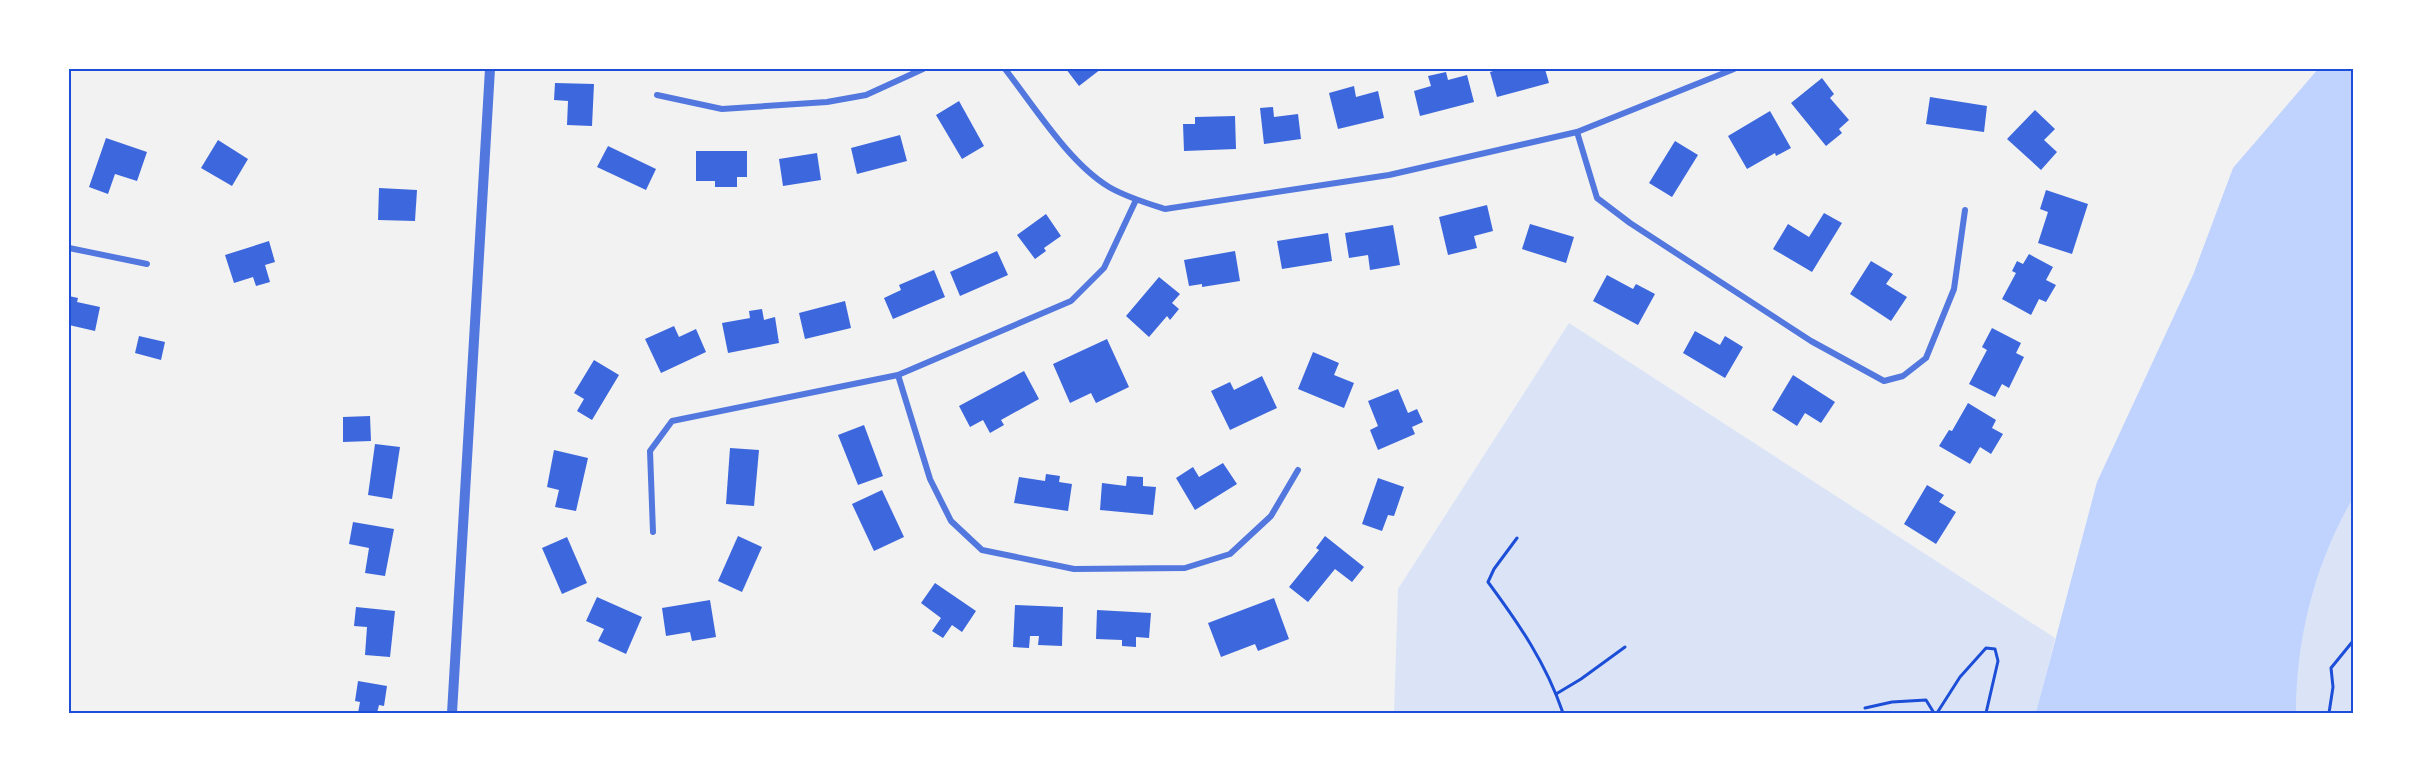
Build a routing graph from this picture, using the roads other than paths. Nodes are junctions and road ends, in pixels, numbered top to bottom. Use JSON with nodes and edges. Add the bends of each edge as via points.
{"nodes":[{"id":1,"x":490,"y":69,"type":"edge"},
{"id":2,"x":923,"y":69,"type":"edge"},
{"id":3,"x":1005,"y":69,"type":"edge"},
{"id":4,"x":1734,"y":69,"type":"edge"},
{"id":5,"x":657,"y":95,"type":"dead end"},
{"id":6,"x":1577,"y":132,"type":"junction"},
{"id":7,"x":1136,"y":200,"type":"junction"},
{"id":8,"x":1965,"y":210,"type":"dead end"},
{"id":9,"x":69,"y":248,"type":"edge"},
{"id":10,"x":147,"y":264,"type":"dead end"},
{"id":11,"x":898,"y":375,"type":"junction"},
{"id":12,"x":1298,"y":470,"type":"dead end"},
{"id":13,"x":653,"y":532,"type":"dead end"},
{"id":14,"x":453,"y":713,"type":"edge"}],
"edges":[{"from":1,"to":14,"type":"street"},
{"from":2,"to":5,"type":"street","via":[[866,95],[827,102],[722,109]]},
{"from":3,"to":7,"type":"street","via":[[1078,163],[1109,187]]},
{"from":4,"to":6,"type":"street"},
{"from":6,"to":7,"type":"street","via":[[1389,175],[1165,209]]},
{"from":6,"to":8,"type":"street","via":[[1597,198],[1629,223],[1811,341],[1884,381],[1904,376],[1926,358],[1953,289]]},
{"from":7,"to":11,"type":"street","via":[[1104,268],[1071,301]]},
{"from":9,"to":10,"type":"street"},
{"from":11,"to":12,"type":"street","via":[[930,479],[951,520],[982,550],[1074,569],[1185,568],[1230,554],[1271,516]]},
{"from":11,"to":13,"type":"street","via":[[672,421],[650,451]]}]}
